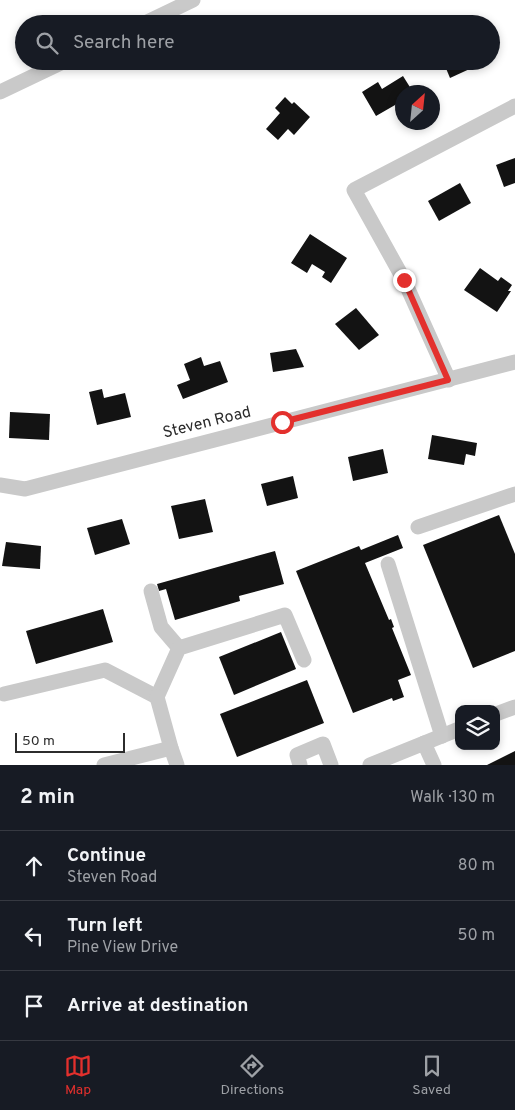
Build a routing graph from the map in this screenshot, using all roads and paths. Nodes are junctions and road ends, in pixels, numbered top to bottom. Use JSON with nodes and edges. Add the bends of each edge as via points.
{"nodes":[{"id":1,"x":193,"y":0,"type":"edge"},
{"id":2,"x":162,"y":15,"type":"edge"},
{"id":3,"x":46,"y":70,"type":"edge"},
{"id":4,"x":0,"y":92,"type":"edge"},
{"id":5,"x":515,"y":106,"type":"edge"},
{"id":6,"x":515,"y":362,"type":"edge"},
{"id":7,"x":448,"y":380,"type":"junction"},
{"id":8,"x":0,"y":485,"type":"edge"},
{"id":9,"x":515,"y":494,"type":"edge"},
{"id":10,"x":418,"y":527,"type":"dead end"},
{"id":11,"x":388,"y":564,"type":"dead end"},
{"id":12,"x":150,"y":591,"type":"dead end"},
{"id":13,"x":179,"y":648,"type":"junction"},
{"id":14,"x":304,"y":660,"type":"dead end"},
{"id":15,"x":4,"y":694,"type":"dead end"},
{"id":16,"x":157,"y":697,"type":"junction"},
{"id":17,"x":515,"y":707,"type":"edge"},
{"id":18,"x":500,"y":713,"type":"edge"},
{"id":19,"x":455,"y":731,"type":"edge"},
{"id":20,"x":442,"y":736,"type":"junction"},
{"id":21,"x":424,"y":744,"type":"junction"},
{"id":22,"x":171,"y":748,"type":"junction"},
{"id":23,"x":104,"y":765,"type":"edge"},
{"id":24,"x":177,"y":765,"type":"edge"},
{"id":25,"x":300,"y":765,"type":"edge"},
{"id":26,"x":331,"y":765,"type":"edge"},
{"id":27,"x":370,"y":765,"type":"edge"},
{"id":28,"x":434,"y":765,"type":"edge"}],
"edges":[{"from":1,"to":2,"type":"street"},
{"from":3,"to":4,"type":"street"},
{"from":5,"to":7,"type":"street","via":[[354,190],[404,280]]},
{"from":6,"to":7,"type":"street","name":"Steven Road"},
{"from":7,"to":8,"type":"street","name":"Steven Road","via":[[24,489]]},
{"from":9,"to":10,"type":"street"},
{"from":11,"to":20,"type":"street"},
{"from":12,"to":13,"type":"street","via":[[161,627]]},
{"from":13,"to":14,"type":"street","via":[[285,616]]},
{"from":13,"to":16,"type":"street"},
{"from":15,"to":16,"type":"street","via":[[106,670]]},
{"from":16,"to":22,"type":"street"},
{"from":17,"to":18,"type":"street"},
{"from":19,"to":20,"type":"street"},
{"from":20,"to":21,"type":"street"},
{"from":21,"to":27,"type":"street"},
{"from":21,"to":28,"type":"street"},
{"from":22,"to":23,"type":"street"},
{"from":22,"to":24,"type":"street"},
{"from":25,"to":26,"type":"street","via":[[296,755],[322,744]]}]}
